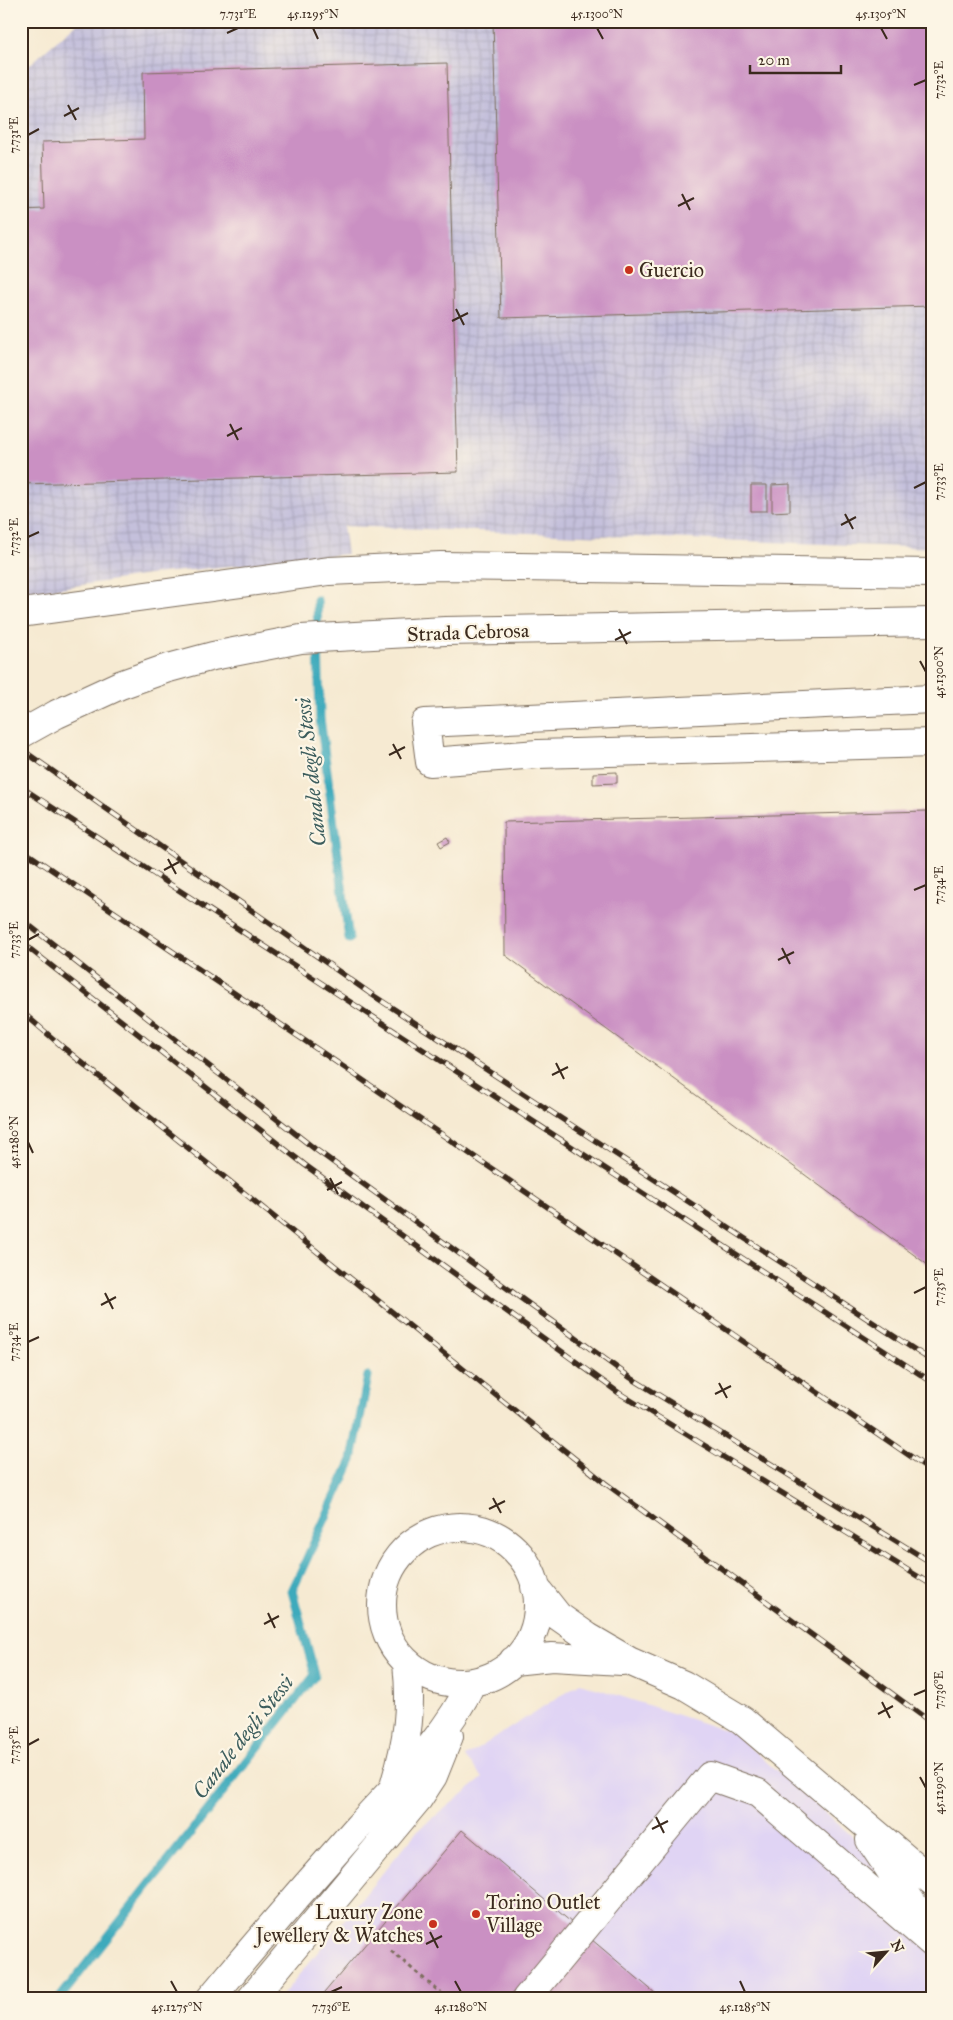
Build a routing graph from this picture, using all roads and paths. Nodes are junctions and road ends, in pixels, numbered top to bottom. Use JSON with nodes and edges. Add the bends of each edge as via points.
{"nodes":[{"id":1,"x":932,"y":573,"type":"edge"},
{"id":2,"x":21,"y":613,"type":"edge"},
{"id":3,"x":932,"y":622,"type":"edge"},
{"id":4,"x":932,"y":699,"type":"edge"},
{"id":5,"x":21,"y":734,"type":"edge"},
{"id":6,"x":932,"y":743,"type":"edge"},
{"id":7,"x":535,"y":1587,"type":"junction"},
{"id":8,"x":513,"y":1661,"type":"junction"},
{"id":9,"x":629,"y":1661,"type":"junction"},
{"id":10,"x":408,"y":1663,"type":"junction"},
{"id":11,"x":467,"y":1693,"type":"junction"},
{"id":12,"x":394,"y":1787,"type":"junction"},
{"id":13,"x":852,"y":1814,"type":"junction"},
{"id":14,"x":932,"y":1881,"type":"edge"},
{"id":15,"x":932,"y":1932,"type":"edge"},
{"id":16,"x":932,"y":1943,"type":"edge"},
{"id":17,"x":391,"y":1950,"type":"dead end"},
{"id":18,"x":210,"y":1999,"type":"edge"},
{"id":19,"x":251,"y":1999,"type":"edge"},
{"id":20,"x":448,"y":1999,"type":"edge"},
{"id":21,"x":526,"y":1999,"type":"edge"}],
"edges":[{"from":1,"to":2,"type":"main road","via":[[431,567],[329,572]]},
{"from":3,"to":5,"type":"main road","name":"Strada Cebrosa","via":[[445,631],[301,640],[213,656],[165,669],[120,685]]},
{"from":4,"to":6,"type":"main road","via":[[425,723],[430,762],[538,754]]},
{"from":7,"to":8,"type":"main road","via":[[538,1603],[534,1628],[523,1652]]},
{"from":7,"to":9,"type":"main road","via":[[558,1616]]},
{"from":7,"to":10,"type":"main road","via":[[520,1555],[501,1538],[477,1528],[452,1527],[427,1534],[406,1548],[390,1568],[382,1593],[382,1618],[392,1643]]},
{"from":8,"to":9,"type":"main road","via":[[552,1657]]},
{"from":8,"to":11,"type":"main road"},
{"from":9,"to":13,"type":"main road","via":[[684,1685],[742,1720]]},
{"from":10,"to":11,"type":"main road","via":[[429,1677],[456,1685]]},
{"from":10,"to":12,"type":"main road","via":[[411,1694],[407,1737]]},
{"from":11,"to":12,"type":"main road","via":[[424,1755]]},
{"from":11,"to":19,"type":"main road","via":[[433,1776],[418,1798]]},
{"from":12,"to":18,"type":"main road"},
{"from":13,"to":14,"type":"main road"},
{"from":13,"to":15,"type":"main road"},
{"from":16,"to":21,"type":"main road","via":[[758,1792],[710,1776]]},
{"from":17,"to":20,"type":"path"}]}
